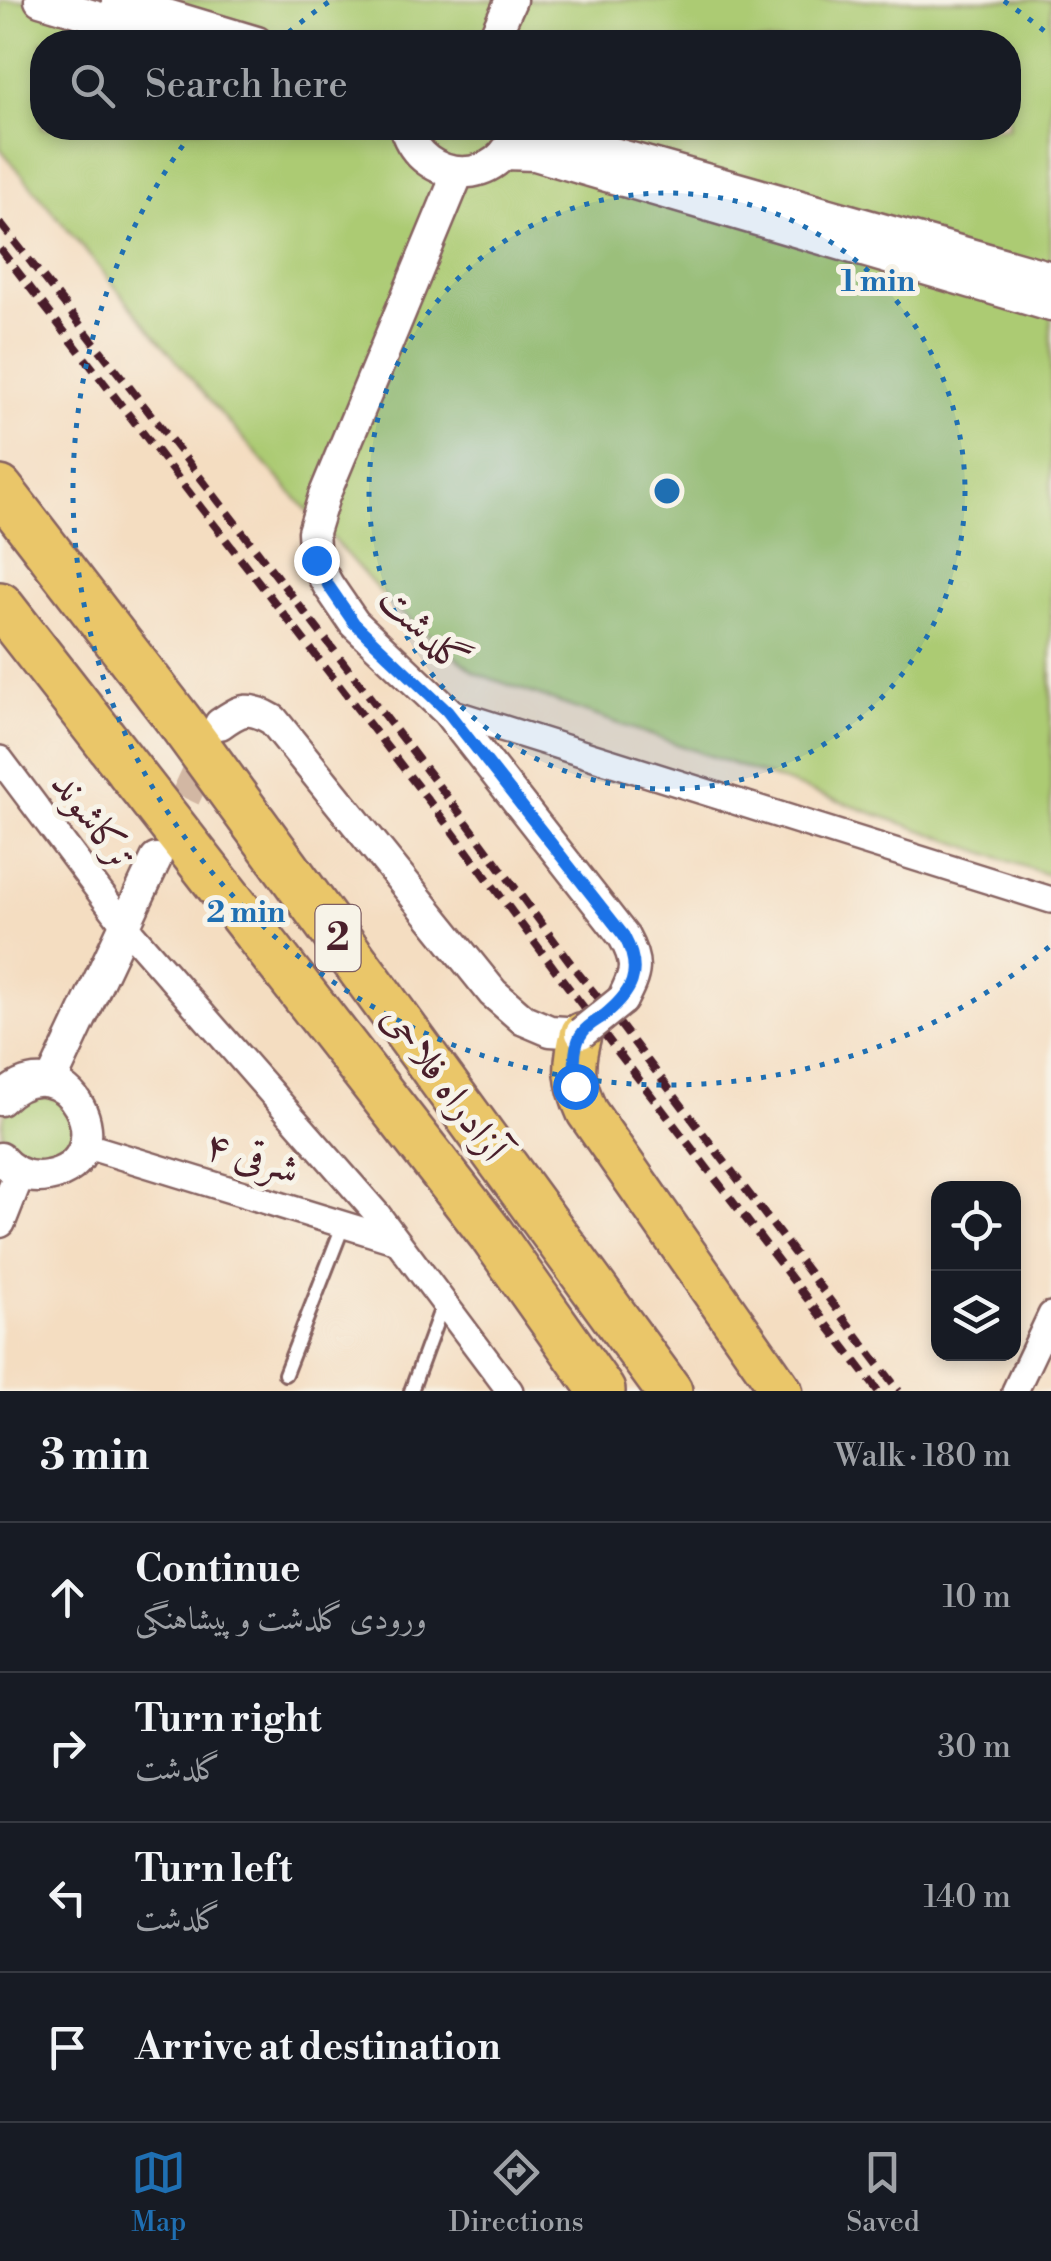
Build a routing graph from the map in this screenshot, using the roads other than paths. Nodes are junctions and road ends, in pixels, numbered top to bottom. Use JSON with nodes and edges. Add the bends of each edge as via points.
{"nodes":[{"id":1,"x":40,"y":0,"type":"edge"},
{"id":2,"x":117,"y":0,"type":"edge"},
{"id":3,"x":511,"y":0,"type":"edge"},
{"id":4,"x":187,"y":21,"type":"edge"},
{"id":5,"x":217,"y":30,"type":"edge"},
{"id":6,"x":497,"y":30,"type":"edge"},
{"id":7,"x":410,"y":140,"type":"edge"},
{"id":8,"x":568,"y":140,"type":"edge"},
{"id":9,"x":511,"y":141,"type":"edge"},
{"id":10,"x":458,"y":172,"type":"junction"},
{"id":11,"x":1051,"y":278,"type":"edge"},
{"id":12,"x":1051,"y":306,"type":"edge"},
{"id":13,"x":0,"y":489,"type":"edge"},
{"id":14,"x":0,"y":604,"type":"edge"},
{"id":15,"x":447,"y":711,"type":"junction"},
{"id":16,"x":220,"y":724,"type":"dead end"},
{"id":17,"x":0,"y":759,"type":"edge"},
{"id":18,"x":156,"y":859,"type":"tunnel mouth"},
{"id":19,"x":1051,"y":900,"type":"edge"},
{"id":20,"x":126,"y":928,"type":"junction"},
{"id":21,"x":582,"y":1033,"type":"junction"},
{"id":22,"x":51,"y":1082,"type":"junction"},
{"id":23,"x":0,"y":1100,"type":"edge"},
{"id":24,"x":84,"y":1145,"type":"junction"},
{"id":25,"x":10,"y":1166,"type":"edge"},
{"id":26,"x":0,"y":1222,"type":"edge"},
{"id":27,"x":343,"y":1226,"type":"junction"},
{"id":28,"x":397,"y":1241,"type":"junction"},
{"id":29,"x":444,"y":1302,"type":"junction"},
{"id":30,"x":1051,"y":1315,"type":"edge"},
{"id":31,"x":285,"y":1374,"type":"dead end"},
{"id":32,"x":411,"y":1391,"type":"edge"},
{"id":33,"x":510,"y":1391,"type":"edge"},
{"id":34,"x":602,"y":1391,"type":"edge"},
{"id":35,"x":669,"y":1391,"type":"edge"},
{"id":36,"x":782,"y":1391,"type":"edge"},
{"id":37,"x":1014,"y":1391,"type":"edge"}],
"edges":[{"from":1,"to":4,"type":"street"},
{"from":2,"to":4,"type":"street"},
{"from":3,"to":6,"type":"street"},
{"from":4,"to":5,"type":"street"},
{"from":7,"to":10,"type":"street","via":[[425,160]]},
{"from":8,"to":11,"type":"street"},
{"from":9,"to":10,"type":"street","via":[[490,165]]},
{"from":9,"to":12,"type":"street","via":[[536,155]]},
{"from":10,"to":15,"type":"street","name":"گلدشت","via":[[313,532],[316,560],[354,623]]},
{"from":13,"to":35,"type":"highway","name":"آزادراه فلاحی","number":"2","via":[[180,722]]},
{"from":14,"to":34,"type":"highway","name":"آزادراه فلاحی","number":"2","via":[[491,1234]]},
{"from":15,"to":19,"type":"street"},
{"from":15,"to":21,"type":"street","name":"گلدشت","bridge":true,"via":[[634,955],[634,977],[622,1000]]},
{"from":16,"to":21,"type":"street","via":[[236,712],[255,710],[274,720],[493,994],[550,1032]]},
{"from":17,"to":20,"type":"street","name":"ترکاشوند"},
{"from":18,"to":20,"type":"street"},
{"from":20,"to":22,"type":"street"},
{"from":20,"to":28,"type":"street","name":"ترکاشوند"},
{"from":21,"to":36,"type":"main road","via":[[575,1086],[587,1112]]},
{"from":22,"to":23,"type":"street","via":[[22,1084]]},
{"from":22,"to":24,"type":"street","via":[[81,1106]]},
{"from":24,"to":25,"type":"street","via":[[58,1174],[32,1177]]},
{"from":24,"to":27,"type":"street","name":"۴ شرقی"},
{"from":25,"to":26,"type":"street"},
{"from":27,"to":28,"type":"street","name":"۴ شرقی"},
{"from":27,"to":31,"type":"lane"},
{"from":28,"to":29,"type":"street","name":"ترکاشوند"},
{"from":29,"to":32,"type":"lane"},
{"from":29,"to":33,"type":"street","name":"ترکاشوند"},
{"from":30,"to":37,"type":"street"}]}
